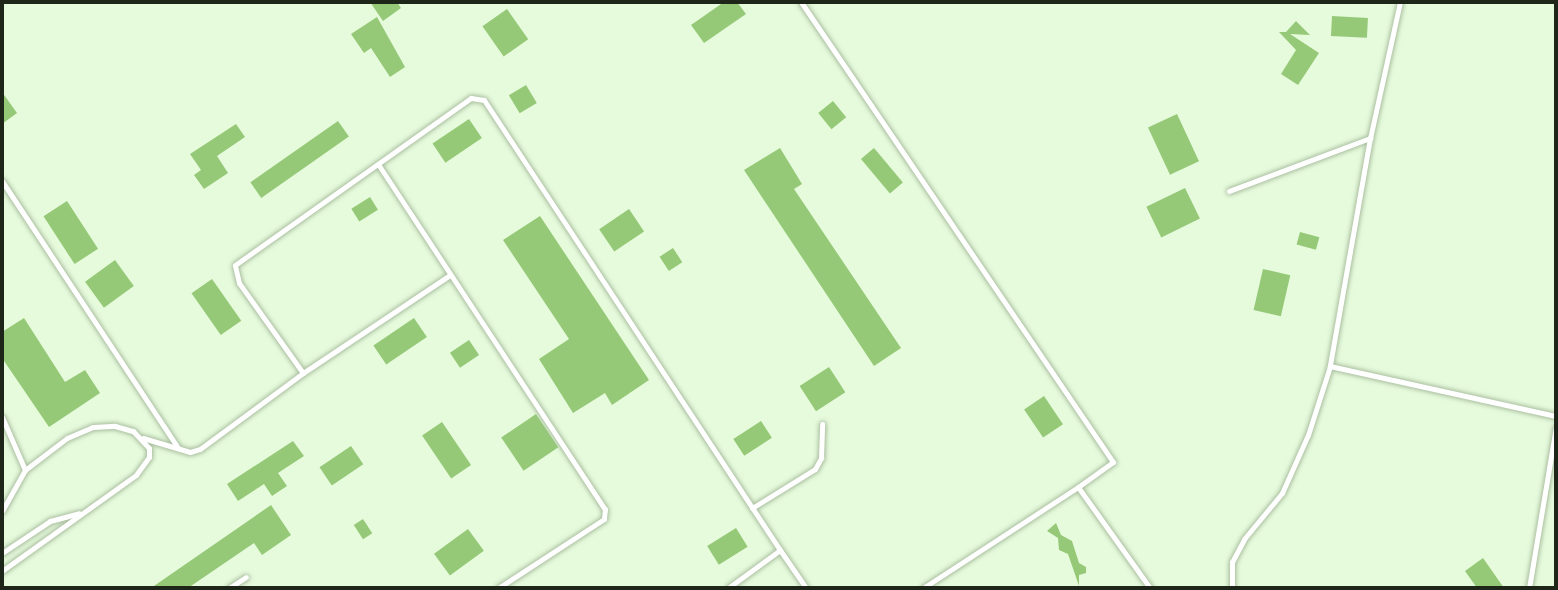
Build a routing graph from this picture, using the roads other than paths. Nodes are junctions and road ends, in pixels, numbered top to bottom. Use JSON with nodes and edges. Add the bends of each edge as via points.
{"nodes":[{"id":1,"x":801,"y":2,"type":"edge"},
{"id":2,"x":1400,"y":2,"type":"edge"},
{"id":3,"x":1370,"y":138,"type":"junction"},
{"id":4,"x":378,"y":164,"type":"junction"},
{"id":5,"x":2,"y":181,"type":"edge"},
{"id":6,"x":1228,"y":191,"type":"dead end"},
{"id":7,"x":450,"y":275,"type":"junction"},
{"id":8,"x":1330,"y":366,"type":"junction"},
{"id":9,"x":303,"y":373,"type":"junction"},
{"id":10,"x":1556,"y":416,"type":"edge"},
{"id":11,"x":2,"y":417,"type":"edge"},
{"id":12,"x":822,"y":424,"type":"dead end"},
{"id":13,"x":1556,"y":427,"type":"edge"},
{"id":14,"x":143,"y":438,"type":"junction"},
{"id":15,"x":178,"y":448,"type":"junction"},
{"id":16,"x":25,"y":470,"type":"junction"},
{"id":17,"x":1078,"y":487,"type":"junction"},
{"id":18,"x":752,"y":508,"type":"junction"},
{"id":19,"x":2,"y":511,"type":"edge"},
{"id":20,"x":79,"y":513,"type":"junction"},
{"id":21,"x":780,"y":550,"type":"junction"},
{"id":22,"x":2,"y":553,"type":"edge"},
{"id":23,"x":2,"y":570,"type":"edge"},
{"id":24,"x":246,"y":577,"type":"dead end"},
{"id":25,"x":229,"y":588,"type":"edge"},
{"id":26,"x":498,"y":588,"type":"edge"},
{"id":27,"x":728,"y":588,"type":"edge"},
{"id":28,"x":806,"y":588,"type":"edge"},
{"id":29,"x":923,"y":588,"type":"edge"},
{"id":30,"x":1150,"y":588,"type":"edge"},
{"id":31,"x":1232,"y":588,"type":"edge"},
{"id":32,"x":1529,"y":588,"type":"edge"}],
"edges":[{"from":1,"to":17,"type":"lane","via":[[1113,462]]},
{"from":2,"to":3,"type":"lane"},
{"from":3,"to":6,"type":"lane"},
{"from":3,"to":8,"type":"lane"},
{"from":4,"to":7,"type":"lane"},
{"from":4,"to":9,"type":"lane","via":[[235,265],[239,283]]},
{"from":4,"to":18,"type":"lane","via":[[471,98],[484,100]]},
{"from":5,"to":15,"type":"lane"},
{"from":7,"to":9,"type":"lane"},
{"from":7,"to":26,"type":"lane","via":[[606,509],[604,519]]},
{"from":8,"to":10,"type":"lane"},
{"from":8,"to":31,"type":"lane","via":[[1308,435],[1282,493],[1244,539],[1232,562]]},
{"from":9,"to":15,"type":"lane","via":[[200,449]]},
{"from":11,"to":16,"type":"lane"},
{"from":12,"to":18,"type":"lane","via":[[821,458],[815,469]]},
{"from":13,"to":32,"type":"lane"},
{"from":14,"to":15,"type":"lane"},
{"from":14,"to":16,"type":"lane","via":[[115,426],[93,428],[67,438]]},
{"from":14,"to":20,"type":"lane","via":[[149,457],[136,475]]},
{"from":16,"to":19,"type":"lane"},
{"from":17,"to":29,"type":"lane"},
{"from":17,"to":30,"type":"lane"},
{"from":18,"to":21,"type":"lane"},
{"from":20,"to":22,"type":"lane","via":[[50,521]]},
{"from":20,"to":23,"type":"lane"},
{"from":21,"to":27,"type":"lane"},
{"from":21,"to":28,"type":"lane"},
{"from":24,"to":25,"type":"lane"}]}
